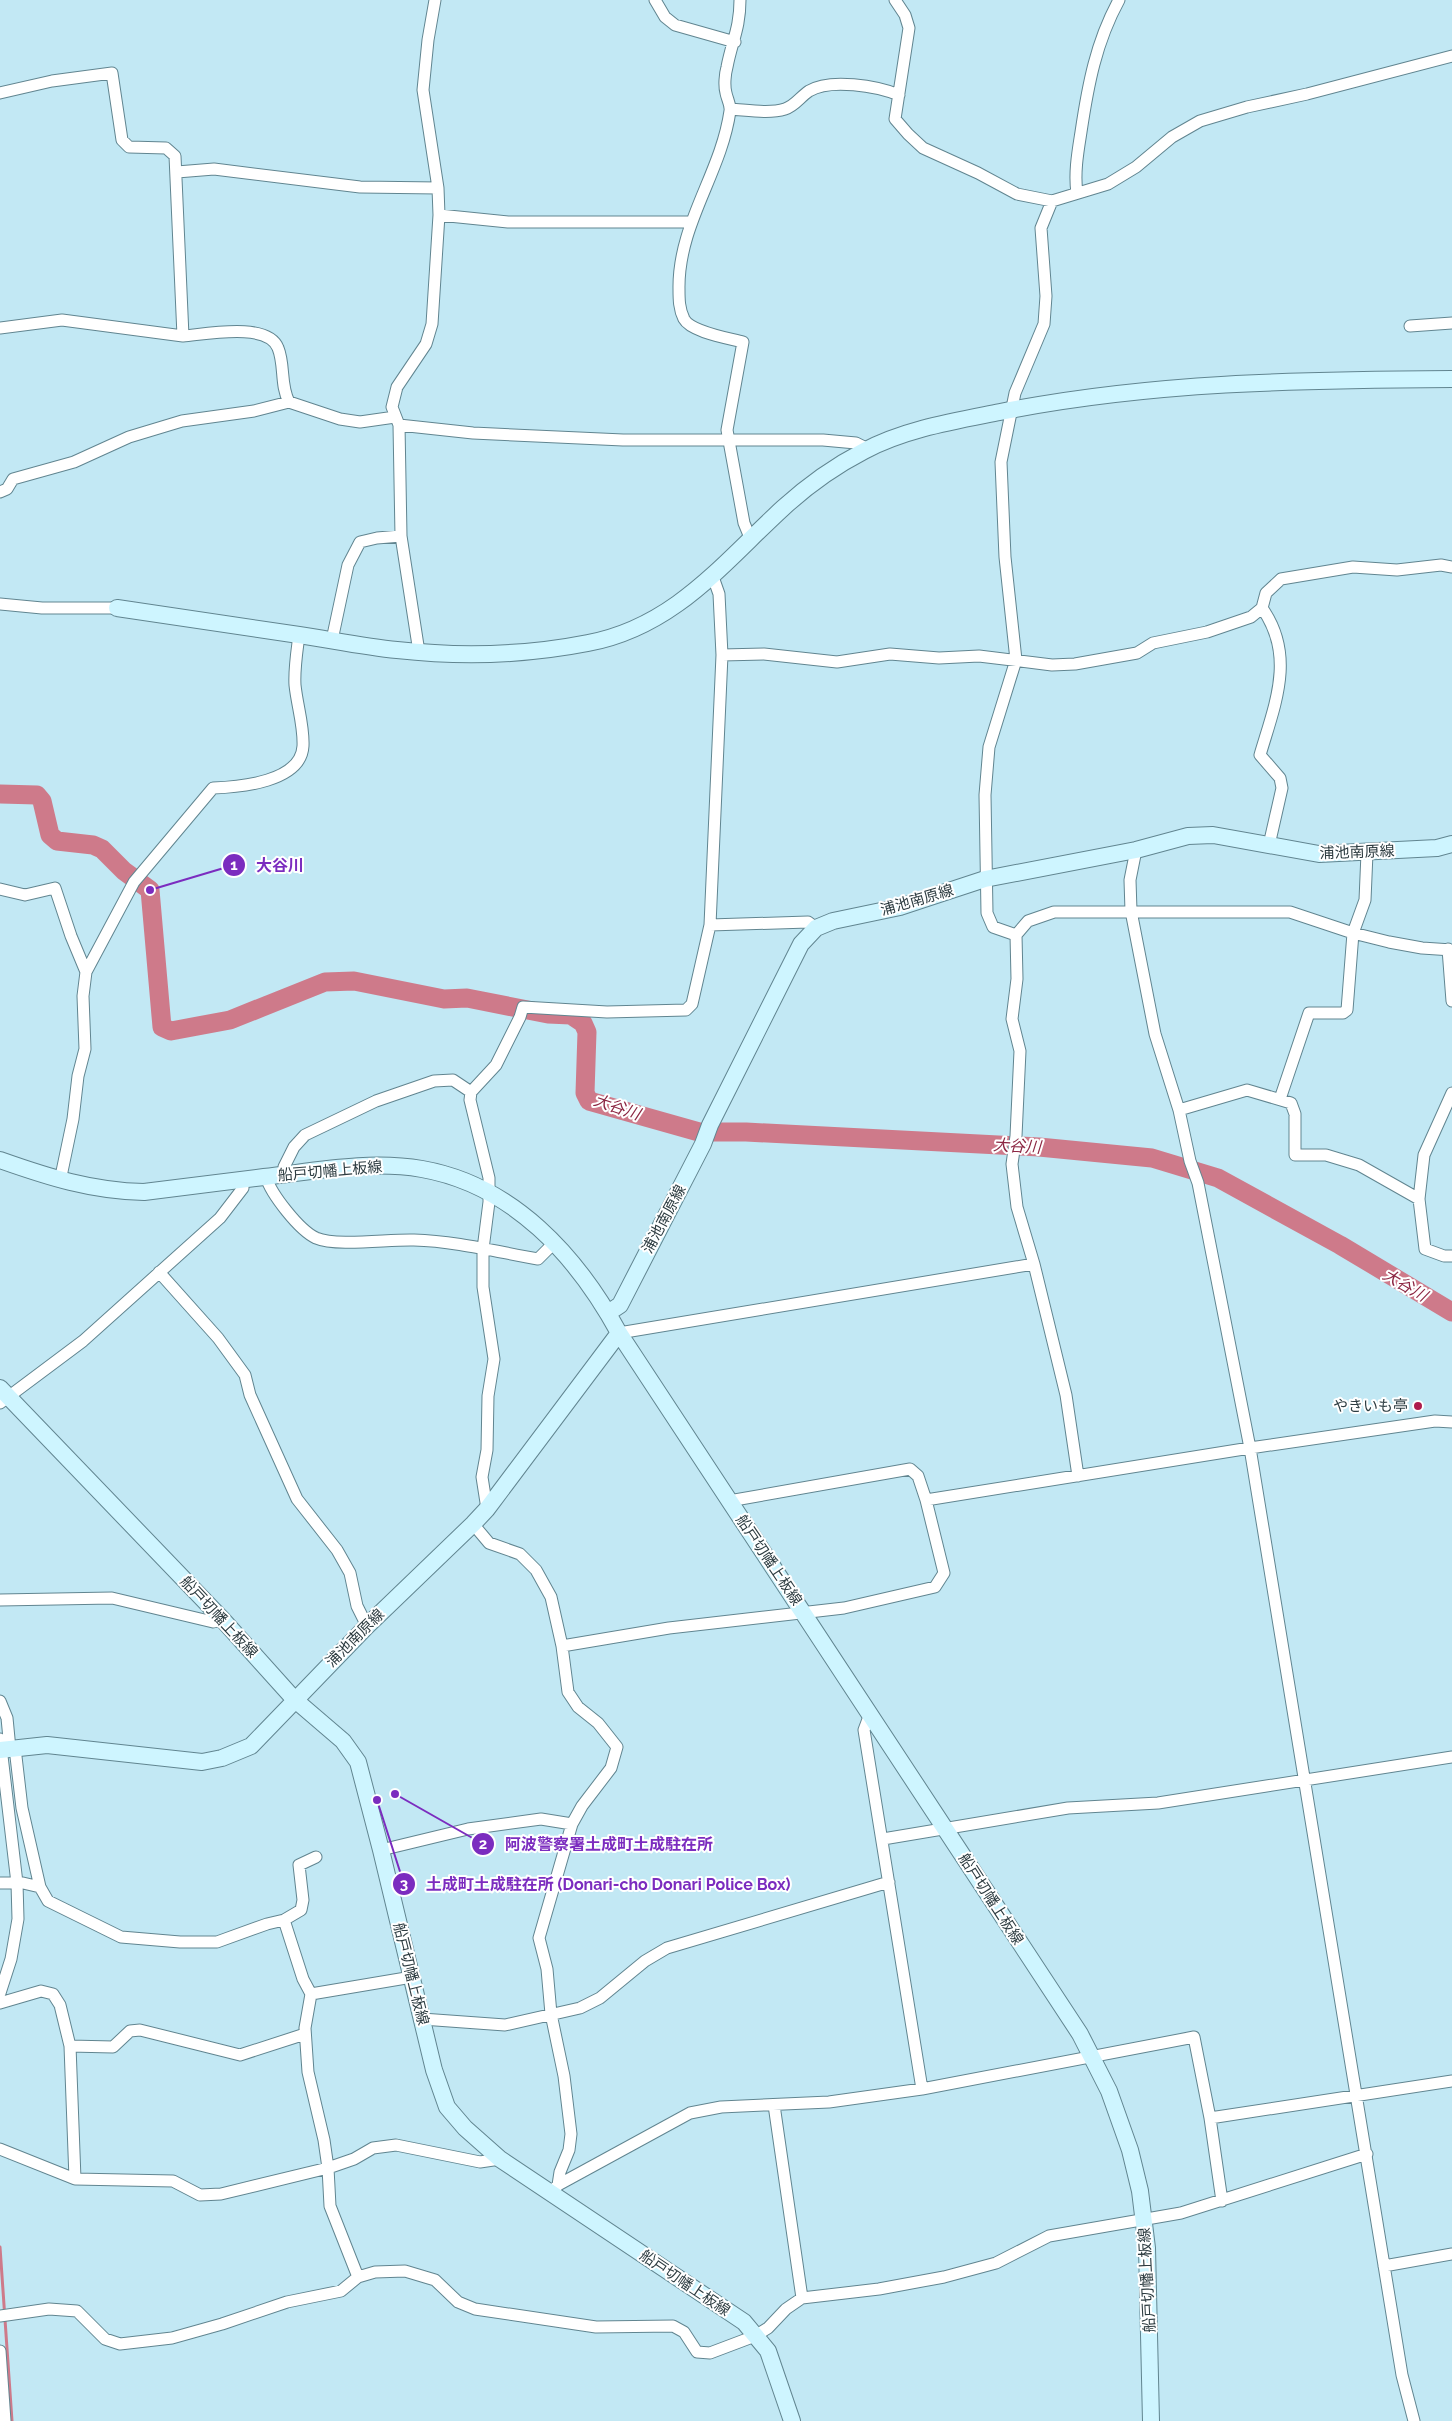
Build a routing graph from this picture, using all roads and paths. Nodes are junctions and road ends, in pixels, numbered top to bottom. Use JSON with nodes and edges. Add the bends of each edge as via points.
{"nodes":[{"id":1,"x":435,"y":0,"type":"edge"},
{"id":2,"x":655,"y":0,"type":"edge"},
{"id":3,"x":740,"y":0,"type":"edge"},
{"id":4,"x":895,"y":0,"type":"edge"},
{"id":5,"x":1119,"y":0,"type":"edge"},
{"id":6,"x":735,"y":42,"type":"junction"},
{"id":7,"x":1452,"y":56,"type":"edge"},
{"id":8,"x":0,"y":93,"type":"edge"},
{"id":9,"x":899,"y":94,"type":"junction"},
{"id":10,"x":731,"y":109,"type":"junction"},
{"id":11,"x":177,"y":172,"type":"junction"},
{"id":12,"x":438,"y":188,"type":"junction"},
{"id":13,"x":1077,"y":193,"type":"junction"},
{"id":14,"x":1052,"y":201,"type":"junction"},
{"id":15,"x":439,"y":215,"type":"junction"},
{"id":16,"x":690,"y":222,"type":"junction"},
{"id":17,"x":1452,"y":323,"type":"edge"},
{"id":18,"x":1410,"y":326,"type":"dead end"},
{"id":19,"x":0,"y":328,"type":"edge"},
{"id":20,"x":184,"y":336,"type":"junction"},
{"id":21,"x":1452,"y":379,"type":"edge"},
{"id":22,"x":289,"y":402,"type":"junction"},
{"id":23,"x":1011,"y":410,"type":"junction"},
{"id":24,"x":397,"y":421,"type":"junction"},
{"id":25,"x":729,"y":439,"type":"junction"},
{"id":26,"x":868,"y":449,"type":"junction"},
{"id":27,"x":0,"y":492,"type":"edge"},
{"id":28,"x":401,"y":536,"type":"junction"},
{"id":29,"x":751,"y":540,"type":"junction"},
{"id":30,"x":1452,"y":567,"type":"edge"},
{"id":31,"x":713,"y":577,"type":"junction"},
{"id":32,"x":0,"y":604,"type":"edge"},
{"id":33,"x":117,"y":608,"type":"joint"},
{"id":34,"x":1262,"y":608,"type":"junction"},
{"id":35,"x":299,"y":635,"type":"junction"},
{"id":36,"x":332,"y":640,"type":"junction"},
{"id":37,"x":419,"y":652,"type":"junction"},
{"id":38,"x":722,"y":655,"type":"junction"},
{"id":39,"x":1016,"y":660,"type":"junction"},
{"id":40,"x":1452,"y":844,"type":"edge"},
{"id":41,"x":1269,"y":845,"type":"junction"},
{"id":42,"x":1136,"y":850,"type":"junction"},
{"id":43,"x":1367,"y":852,"type":"junction"},
{"id":44,"x":984,"y":879,"type":"junction"},
{"id":45,"x":0,"y":889,"type":"edge"},
{"id":46,"x":1131,"y":911,"type":"junction"},
{"id":47,"x":710,"y":925,"type":"junction"},
{"id":48,"x":816,"y":928,"type":"junction"},
{"id":49,"x":1353,"y":933,"type":"junction"},
{"id":50,"x":1016,"y":935,"type":"junction"},
{"id":51,"x":1450,"y":950,"type":"edge"},
{"id":52,"x":86,"y":972,"type":"junction"},
{"id":53,"x":1452,"y":1001,"type":"edge"},
{"id":54,"x":471,"y":1092,"type":"junction"},
{"id":55,"x":1452,"y":1093,"type":"edge"},
{"id":56,"x":1280,"y":1100,"type":"junction"},
{"id":57,"x":1179,"y":1110,"type":"junction"},
{"id":58,"x":0,"y":1160,"type":"edge"},
{"id":59,"x":285,"y":1174,"type":"junction"},
{"id":60,"x":266,"y":1177,"type":"junction"},
{"id":61,"x":242,"y":1180,"type":"junction"},
{"id":62,"x":60,"y":1181,"type":"junction"},
{"id":63,"x":489,"y":1192,"type":"junction"},
{"id":64,"x":1419,"y":1199,"type":"junction"},
{"id":65,"x":555,"y":1242,"type":"junction"},
{"id":66,"x":483,"y":1249,"type":"junction"},
{"id":67,"x":1452,"y":1256,"type":"edge"},
{"id":68,"x":1034,"y":1264,"type":"junction"},
{"id":69,"x":159,"y":1272,"type":"junction"},
{"id":70,"x":608,"y":1313,"type":"junction"},
{"id":71,"x":619,"y":1333,"type":"junction"},
{"id":72,"x":3,"y":1396,"type":"edge"},
{"id":73,"x":1452,"y":1422,"type":"edge"},
{"id":74,"x":1250,"y":1448,"type":"junction"},
{"id":75,"x":1078,"y":1476,"type":"junction"},
{"id":76,"x":926,"y":1500,"type":"junction"},
{"id":77,"x":729,"y":1501,"type":"junction"},
{"id":78,"x":487,"y":1509,"type":"junction"},
{"id":79,"x":472,"y":1524,"type":"junction"},
{"id":80,"x":0,"y":1600,"type":"edge"},
{"id":81,"x":805,"y":1614,"type":"junction"},
{"id":82,"x":223,"y":1620,"type":"junction"},
{"id":83,"x":367,"y":1626,"type":"junction"},
{"id":84,"x":562,"y":1646,"type":"junction"},
{"id":85,"x":294,"y":1699,"type":"junction"},
{"id":86,"x":0,"y":1701,"type":"edge"},
{"id":87,"x":870,"y":1714,"type":"junction"},
{"id":88,"x":5,"y":1747,"type":"edge"},
{"id":89,"x":1452,"y":1757,"type":"edge"},
{"id":90,"x":1306,"y":1780,"type":"junction"},
{"id":91,"x":572,"y":1824,"type":"junction"},
{"id":92,"x":946,"y":1830,"type":"junction"},
{"id":93,"x":883,"y":1839,"type":"junction"},
{"id":94,"x":382,"y":1850,"type":"junction"},
{"id":95,"x":316,"y":1857,"type":"dead end"},
{"id":96,"x":889,"y":1882,"type":"junction"},
{"id":97,"x":0,"y":1883,"type":"edge"},
{"id":98,"x":20,"y":1883,"type":"junction"},
{"id":99,"x":40,"y":1887,"type":"junction"},
{"id":100,"x":284,"y":1920,"type":"junction"},
{"id":101,"x":412,"y":1977,"type":"junction"},
{"id":102,"x":311,"y":1994,"type":"junction"},
{"id":103,"x":1,"y":1999,"type":"edge"},
{"id":104,"x":551,"y":2014,"type":"junction"},
{"id":105,"x":422,"y":2019,"type":"junction"},
{"id":106,"x":305,"y":2034,"type":"junction"},
{"id":107,"x":70,"y":2046,"type":"junction"},
{"id":108,"x":1091,"y":2057,"type":"junction"},
{"id":109,"x":1452,"y":2081,"type":"edge"},
{"id":110,"x":922,"y":2089,"type":"junction"},
{"id":111,"x":1358,"y":2095,"type":"junction"},
{"id":112,"x":774,"y":2105,"type":"junction"},
{"id":113,"x":1210,"y":2118,"type":"junction"},
{"id":114,"x":0,"y":2149,"type":"edge"},
{"id":115,"x":1367,"y":2154,"type":"junction"},
{"id":116,"x":500,"y":2159,"type":"junction"},
{"id":117,"x":328,"y":2168,"type":"junction"},
{"id":118,"x":75,"y":2179,"type":"junction"},
{"id":119,"x":554,"y":2189,"type":"junction"},
{"id":120,"x":1222,"y":2201,"type":"junction"},
{"id":121,"x":1144,"y":2219,"type":"junction"},
{"id":122,"x":1452,"y":2254,"type":"edge"},
{"id":123,"x":1384,"y":2266,"type":"junction"},
{"id":124,"x":358,"y":2277,"type":"junction"},
{"id":125,"x":802,"y":2298,"type":"junction"},
{"id":126,"x":3,"y":2316,"type":"edge"},
{"id":127,"x":756,"y":2336,"type":"junction"},
{"id":128,"x":0,"y":2351,"type":"edge"},
{"id":129,"x":1151,"y":2415,"type":"edge"},
{"id":130,"x":5,"y":2421,"type":"edge"},
{"id":131,"x":792,"y":2421,"type":"edge"},
{"id":132,"x":1414,"y":2421,"type":"edge"}],
"edges":[{"from":1,"to":12,"type":"street","via":[[423,90]]},
{"from":2,"to":6,"type":"street","via":[[665,17],[675,25]]},
{"from":3,"to":6,"type":"street","via":[[740,22]]},
{"from":4,"to":9,"type":"street","via":[[909,28]]},
{"from":5,"to":13,"type":"street","via":[[1096,50],[1089,76],[1075,183]]},
{"from":6,"to":10,"type":"street","via":[[727,67],[725,92]]},
{"from":7,"to":13,"type":"street","via":[[1200,121],[1172,137],[1136,167],[1108,184]]},
{"from":8,"to":11,"type":"street","via":[[52,81],[112,73],[122,140],[129,147],[166,148],[176,156]]},
{"from":9,"to":10,"type":"street","via":[[884,88],[819,86],[785,109]]},
{"from":9,"to":14,"type":"street","via":[[895,119],[923,148],[1017,194]]},
{"from":10,"to":16,"type":"street","via":[[708,186]]},
{"from":11,"to":12,"type":"street","via":[[214,169],[360,187]]},
{"from":11,"to":20,"type":"street"},
{"from":12,"to":15,"type":"street"},
{"from":13,"to":14,"type":"street"},
{"from":14,"to":23,"type":"street","via":[[1041,228],[1046,296],[1044,324]]},
{"from":15,"to":16,"type":"street","via":[[508,222]]},
{"from":15,"to":24,"type":"street","via":[[432,324],[426,344],[397,387],[392,406]]},
{"from":16,"to":25,"type":"street","via":[[679,275],[680,305],[685,320],[697,329],[743,342],[727,430]]},
{"from":17,"to":18,"type":"street"},
{"from":19,"to":20,"type":"street","via":[[62,320]]},
{"from":20,"to":22,"type":"street","via":[[254,332],[270,336],[279,348]]},
{"from":21,"to":23,"type":"main road","via":[[1258,381],[1074,398]]},
{"from":22,"to":24,"type":"street","via":[[346,420]]},
{"from":22,"to":27,"type":"street","via":[[182,422],[130,437],[74,462],[13,479],[7,489]]},
{"from":23,"to":26,"type":"main road","via":[[903,435]]},
{"from":23,"to":39,"type":"street","via":[[1001,462],[1005,557]]},
{"from":24,"to":25,"type":"street","via":[[473,433],[623,440]]},
{"from":24,"to":28,"type":"street"},
{"from":25,"to":26,"type":"street","via":[[823,440],[856,443]]},
{"from":25,"to":29,"type":"street","via":[[744,523]]},
{"from":26,"to":29,"type":"main road","via":[[812,484]]},
{"from":28,"to":36,"type":"street","via":[[360,542],[348,565]]},
{"from":28,"to":37,"type":"street"},
{"from":29,"to":31,"type":"main road"},
{"from":30,"to":34,"type":"street","via":[[1441,565],[1398,570],[1353,566],[1281,579],[1266,593]]},
{"from":31,"to":37,"type":"main road","via":[[655,618],[625,633],[590,643],[470,654]]},
{"from":31,"to":38,"type":"street","via":[[719,594]]},
{"from":32,"to":33,"type":"street","via":[[42,608]]},
{"from":33,"to":35,"type":"main road"},
{"from":34,"to":39,"type":"street","via":[[1251,617],[1207,632],[1153,643],[1137,653],[1117,658],[1052,665]]},
{"from":34,"to":41,"type":"street","via":[[1280,648],[1282,669],[1260,754],[1280,778],[1282,788]]},
{"from":35,"to":36,"type":"main road"},
{"from":35,"to":52,"type":"street","via":[[295,684],[303,746],[297,761],[292,768],[257,784],[213,788],[136,880]]},
{"from":36,"to":37,"type":"main road"},
{"from":38,"to":39,"type":"street","via":[[764,654],[837,662],[890,654]]},
{"from":38,"to":47,"type":"street"},
{"from":39,"to":44,"type":"street","via":[[989,747]]},
{"from":40,"to":43,"type":"main road","name":"浦池南原線","via":[[1437,848]]},
{"from":41,"to":42,"type":"main road","name":"浦池南原線","via":[[1213,835],[1188,836]]},
{"from":41,"to":43,"type":"main road","name":"浦池南原線","via":[[1319,854]]},
{"from":42,"to":44,"type":"main road","name":"浦池南原線"},
{"from":42,"to":46,"type":"street","via":[[1130,880]]},
{"from":43,"to":49,"type":"street","via":[[1365,900]]},
{"from":44,"to":48,"type":"main road","name":"浦池南原線","via":[[900,907],[833,921]]},
{"from":44,"to":50,"type":"street","via":[[987,913],[993,928]]},
{"from":45,"to":52,"type":"street","via":[[25,895],[55,888]]},
{"from":46,"to":49,"type":"street","via":[[1290,912]]},
{"from":46,"to":50,"type":"street","via":[[1054,912],[1028,921]]},
{"from":46,"to":57,"type":"street","via":[[1155,1034]]},
{"from":47,"to":48,"type":"street","via":[[808,922]]},
{"from":47,"to":54,"type":"street","via":[[692,1004],[686,1010],[607,1012],[523,1007],[496,1065]]},
{"from":48,"to":70,"type":"main road","name":"浦池南原線","via":[[801,944],[620,1305]]},
{"from":49,"to":51,"type":"street","via":[[1422,948]]},
{"from":49,"to":56,"type":"street","via":[[1347,1010],[1343,1013],[1309,1013]]},
{"from":50,"to":68,"type":"street","via":[[1018,979],[1012,1019],[1020,1050],[1013,1151],[1017,1207]]},
{"from":51,"to":53,"type":"street"},
{"from":52,"to":62,"type":"street","via":[[83,996],[85,1049]]},
{"from":54,"to":59,"type":"street","via":[[453,1080],[434,1080],[376,1101],[305,1135],[284,1166]]},
{"from":54,"to":63,"type":"street"},
{"from":55,"to":64,"type":"street","via":[[1424,1155]]},
{"from":56,"to":57,"type":"street","via":[[1247,1090]]},
{"from":56,"to":64,"type":"street","via":[[1291,1103],[1295,1114],[1295,1154],[1326,1155],[1359,1165]]},
{"from":57,"to":74,"type":"street","via":[[1198,1183]]},
{"from":58,"to":62,"type":"main road","name":"船戸切幡上板線"},
{"from":59,"to":60,"type":"main road","name":"船戸切幡上板線"},
{"from":59,"to":63,"type":"main road","name":"船戸切幡上板線","via":[[363,1165],[395,1166],[424,1169]]},
{"from":60,"to":61,"type":"main road","name":"船戸切幡上板線"},
{"from":60,"to":66,"type":"street","via":[[268,1185],[305,1231],[323,1240],[416,1240]]},
{"from":61,"to":62,"type":"main road","name":"船戸切幡上板線","via":[[144,1192],[117,1192]]},
{"from":61,"to":69,"type":"street","via":[[243,1188],[220,1218]]},
{"from":63,"to":65,"type":"main road","name":"船戸切幡上板線","via":[[527,1215]]},
{"from":63,"to":66,"type":"street"},
{"from":64,"to":67,"type":"street","via":[[1425,1249]]},
{"from":65,"to":66,"type":"street","via":[[538,1259]]},
{"from":65,"to":70,"type":"main road","name":"船戸切幡上板線","via":[[583,1275]]},
{"from":66,"to":78,"type":"street","via":[[483,1287],[494,1359],[488,1396],[488,1450],[482,1477]]},
{"from":68,"to":71,"type":"street"},
{"from":68,"to":75,"type":"street","via":[[1066,1395]]},
{"from":69,"to":72,"type":"street","via":[[83,1341]]},
{"from":69,"to":83,"type":"street","via":[[218,1338],[245,1375],[250,1395],[297,1499],[337,1550],[350,1574]]},
{"from":70,"to":71,"type":"main road","name":"船戸切幡上板線"},
{"from":71,"to":77,"type":"main road","name":"船戸切幡上板線"},
{"from":71,"to":78,"type":"main road","name":"浦池南原線"},
{"from":72,"to":82,"type":"main road","name":"船戸切幡上板線"},
{"from":73,"to":74,"type":"street","via":[[1435,1421]]},
{"from":74,"to":75,"type":"street"},
{"from":74,"to":90,"type":"street"},
{"from":75,"to":76,"type":"street"},
{"from":76,"to":77,"type":"street","via":[[918,1476],[910,1469]]},
{"from":76,"to":81,"type":"street","via":[[944,1572],[935,1587]]},
{"from":77,"to":81,"type":"main road","name":"船戸切幡上板線"},
{"from":78,"to":79,"type":"main road","name":"浦池南原線"},
{"from":79,"to":83,"type":"main road","name":"浦池南原線"},
{"from":79,"to":84,"type":"street","via":[[489,1543],[520,1554],[536,1570],[551,1597]]},
{"from":80,"to":82,"type":"street","via":[[112,1598],[213,1622]]},
{"from":81,"to":84,"type":"street","via":[[669,1628]]},
{"from":81,"to":87,"type":"main road","name":"船戸切幡上板線"},
{"from":82,"to":85,"type":"main road","name":"船戸切幡上板線"},
{"from":83,"to":85,"type":"main road","name":"浦池南原線"},
{"from":84,"to":91,"type":"street","via":[[568,1692],[578,1707],[598,1723],[617,1746],[611,1768]]},
{"from":85,"to":88,"type":"main road","name":"浦池南原線","via":[[251,1746],[202,1762],[46,1745]]},
{"from":85,"to":94,"type":"main road","name":"船戸切幡上板線","via":[[343,1741],[358,1762]]},
{"from":86,"to":88,"type":"street","via":[[6,1718]]},
{"from":87,"to":92,"type":"main road","name":"船戸切幡上板線"},
{"from":87,"to":93,"type":"street","via":[[864,1730]]},
{"from":88,"to":98,"type":"street"},
{"from":88,"to":99,"type":"street"},
{"from":89,"to":90,"type":"street"},
{"from":90,"to":92,"type":"street","via":[[1158,1803],[1068,1808]]},
{"from":90,"to":111,"type":"street"},
{"from":91,"to":94,"type":"street","via":[[541,1819],[468,1829]]},
{"from":91,"to":104,"type":"street","via":[[539,1938],[547,1969]]},
{"from":92,"to":93,"type":"street"},
{"from":92,"to":108,"type":"main road","name":"船戸切幡上板線","via":[[1080,2034]]},
{"from":93,"to":96,"type":"street"},
{"from":94,"to":101,"type":"main road","name":"船戸切幡上板線"},
{"from":95,"to":100,"type":"street","via":[[299,1865],[301,1910]]},
{"from":96,"to":104,"type":"street","via":[[667,1948],[645,1961],[600,1998],[580,2008]]},
{"from":96,"to":110,"type":"street"},
{"from":97,"to":98,"type":"street"},
{"from":98,"to":99,"type":"street"},
{"from":98,"to":103,"type":"street","via":[[16,1934]]},
{"from":99,"to":100,"type":"street","via":[[48,1901],[120,1937],[217,1942]]},
{"from":100,"to":102,"type":"street"},
{"from":101,"to":102,"type":"street"},
{"from":101,"to":105,"type":"main road","name":"船戸切幡上板線"},
{"from":102,"to":106,"type":"street"},
{"from":103,"to":107,"type":"street","via":[[41,1991],[53,1994],[60,2005]]},
{"from":104,"to":105,"type":"street","via":[[505,2025]]},
{"from":104,"to":119,"type":"street","via":[[564,2076],[571,2134],[569,2150]]},
{"from":105,"to":116,"type":"main road","name":"船戸切幡上板線","via":[[447,2107]]},
{"from":106,"to":107,"type":"street","via":[[240,2055],[140,2030],[130,2031],[113,2047]]},
{"from":106,"to":117,"type":"street","via":[[308,2072]]},
{"from":107,"to":118,"type":"street"},
{"from":108,"to":110,"type":"street"},
{"from":108,"to":113,"type":"street","via":[[1194,2037]]},
{"from":108,"to":121,"type":"main road","name":"船戸切幡上板線","via":[[1109,2091],[1130,2150]]},
{"from":109,"to":111,"type":"street"},
{"from":110,"to":112,"type":"street","via":[[829,2102]]},
{"from":111,"to":113,"type":"street"},
{"from":111,"to":115,"type":"street"},
{"from":112,"to":119,"type":"street","via":[[721,2107],[690,2113]]},
{"from":112,"to":125,"type":"street"},
{"from":113,"to":120,"type":"street"},
{"from":114,"to":118,"type":"street"},
{"from":115,"to":120,"type":"street"},
{"from":115,"to":123,"type":"street"},
{"from":116,"to":117,"type":"street","via":[[480,2162],[396,2145],[373,2148]]},
{"from":116,"to":119,"type":"main road","name":"船戸切幡上板線"},
{"from":117,"to":118,"type":"street","via":[[221,2194],[200,2195],[174,2181]]},
{"from":117,"to":124,"type":"street","via":[[330,2206]]},
{"from":119,"to":127,"type":"main road","name":"船戸切幡上板線","via":[[744,2322]]},
{"from":120,"to":121,"type":"street"},
{"from":121,"to":125,"type":"street","via":[[1049,2236],[996,2263],[944,2277],[871,2291]]},
{"from":121,"to":129,"type":"main road","name":"船戸切幡上板線"},
{"from":122,"to":123,"type":"street"},
{"from":123,"to":132,"type":"street","via":[[1402,2376]]},
{"from":124,"to":126,"type":"street","via":[[341,2291],[287,2302],[172,2338],[120,2344],[105,2339],[77,2311],[49,2310]]},
{"from":124,"to":127,"type":"street","via":[[375,2272],[406,2271],[435,2280],[458,2302],[475,2309],[596,2326],[673,2326],[684,2332],[697,2352],[710,2353]]},
{"from":125,"to":127,"type":"street"},
{"from":127,"to":131,"type":"main road","name":"船戸切幡上板線","via":[[768,2351]]},
{"from":128,"to":130,"type":"street"}]}
